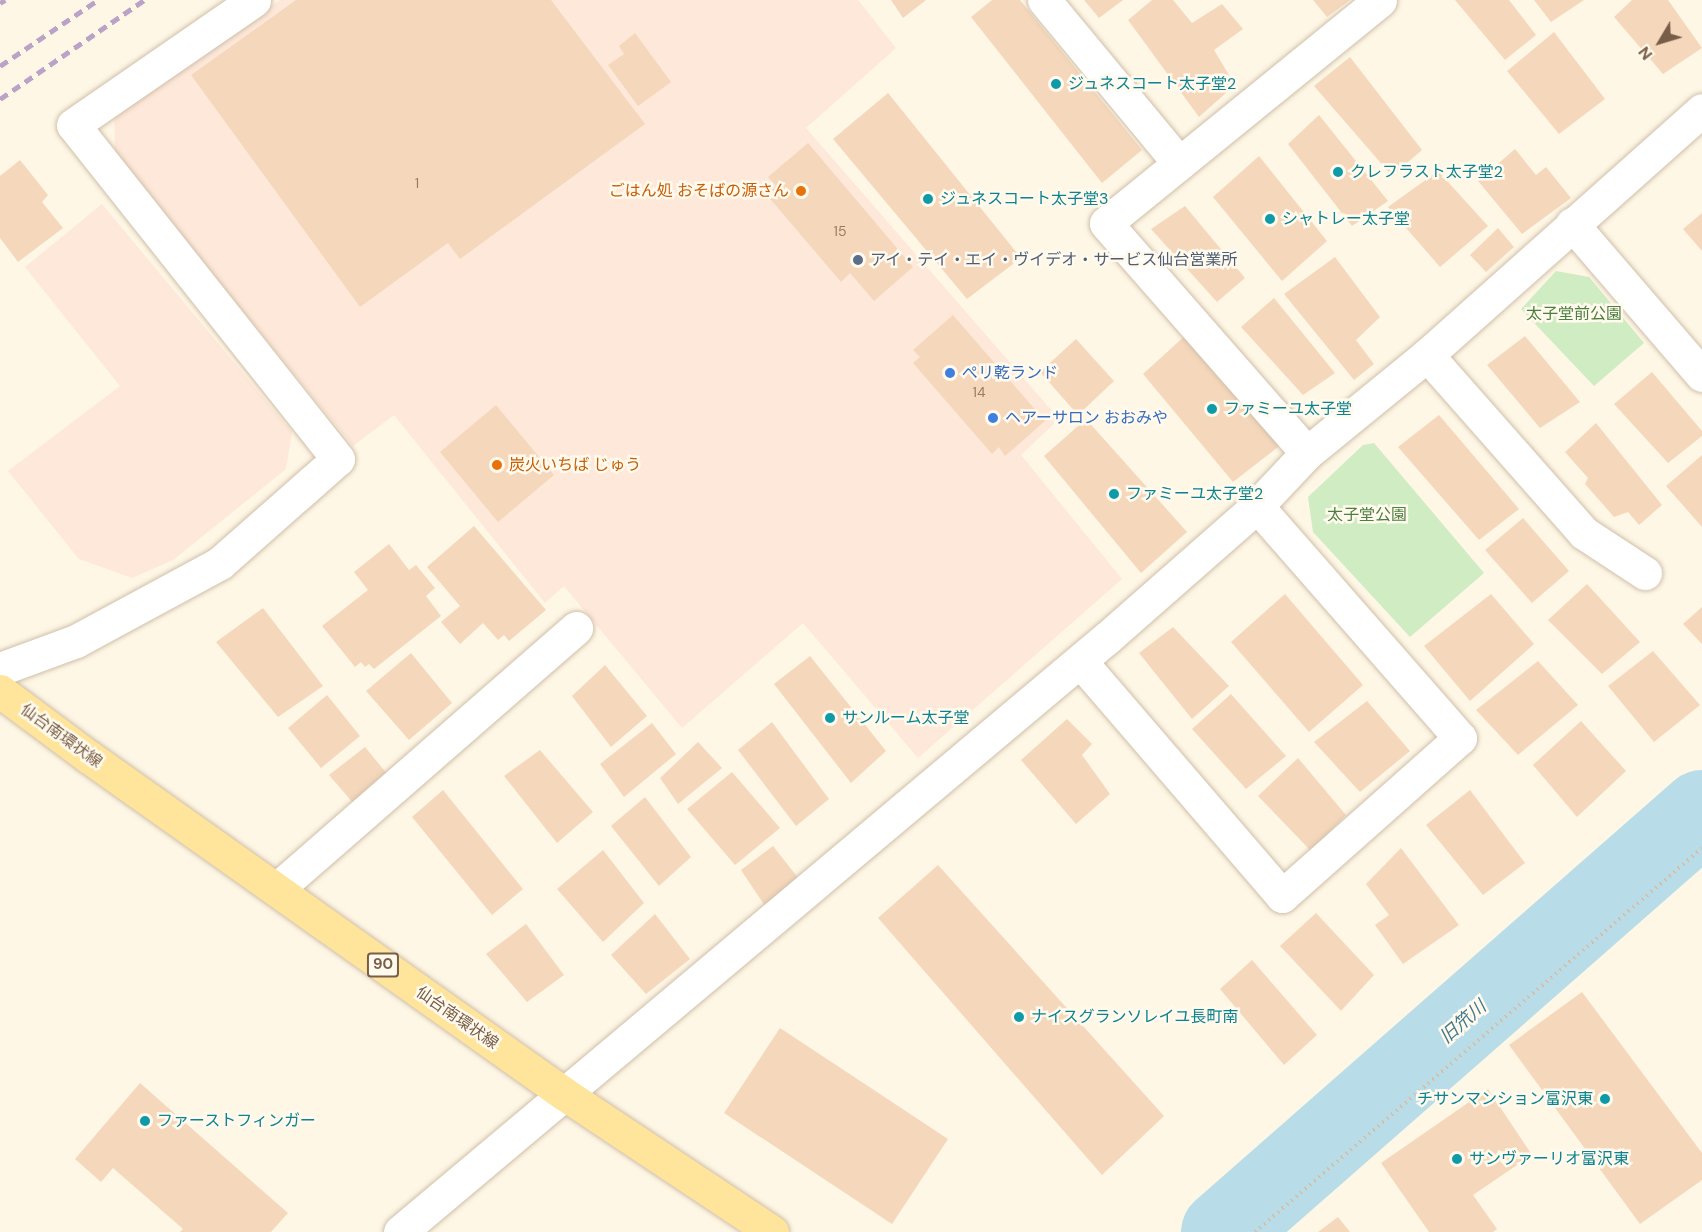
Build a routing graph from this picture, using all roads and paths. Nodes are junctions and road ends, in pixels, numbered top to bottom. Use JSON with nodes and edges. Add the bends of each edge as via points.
{"nodes":[{"id":1,"x":254,"y":0,"type":"edge"},
{"id":2,"x":1044,"y":0,"type":"edge"},
{"id":3,"x":1380,"y":0,"type":"edge"},
{"id":4,"x":1702,"y":110,"type":"edge"},
{"id":5,"x":1179,"y":163,"type":"junction"},
{"id":6,"x":1572,"y":224,"type":"junction"},
{"id":7,"x":1427,"y":355,"type":"junction"},
{"id":8,"x":1702,"y":375,"type":"edge"},
{"id":9,"x":1307,"y":453,"type":"junction"},
{"id":10,"x":1257,"y":506,"type":"junction"},
{"id":11,"x":1645,"y":573,"type":"dead end"},
{"id":12,"x":576,"y":628,"type":"dead end"},
{"id":13,"x":1080,"y":661,"type":"junction"},
{"id":14,"x":0,"y":669,"type":"edge"},
{"id":15,"x":0,"y":691,"type":"edge"},
{"id":16,"x":1702,"y":848,"type":"edge"},
{"id":17,"x":277,"y":889,"type":"junction"},
{"id":18,"x":563,"y":1093,"type":"junction"},
{"id":19,"x":400,"y":1232,"type":"edge"},
{"id":20,"x":772,"y":1232,"type":"edge"},
{"id":21,"x":1255,"y":1232,"type":"edge"}],
"edges":[{"from":1,"to":14,"type":"street","via":[[73,125],[338,459],[220,563],[76,641]]},
{"from":2,"to":5,"type":"street"},
{"from":3,"to":5,"type":"street"},
{"from":4,"to":6,"type":"street"},
{"from":5,"to":9,"type":"street","via":[[1106,223]]},
{"from":6,"to":7,"type":"street"},
{"from":6,"to":8,"type":"street"},
{"from":7,"to":9,"type":"street"},
{"from":7,"to":11,"type":"street","via":[[1584,533]]},
{"from":9,"to":10,"type":"street"},
{"from":10,"to":13,"type":"street"},
{"from":10,"to":13,"type":"street","via":[[1460,738],[1282,896]]},
{"from":12,"to":17,"type":"street"},
{"from":13,"to":18,"type":"street"},
{"from":15,"to":17,"type":"main road","name":"仙台南環状線","number":"90"},
{"from":16,"to":21,"type":"path"},
{"from":17,"to":18,"type":"main road","name":"仙台南環状線","number":"90"},
{"from":18,"to":19,"type":"street"},
{"from":18,"to":20,"type":"main road","name":"仙台南環状線","number":"90"}]}
